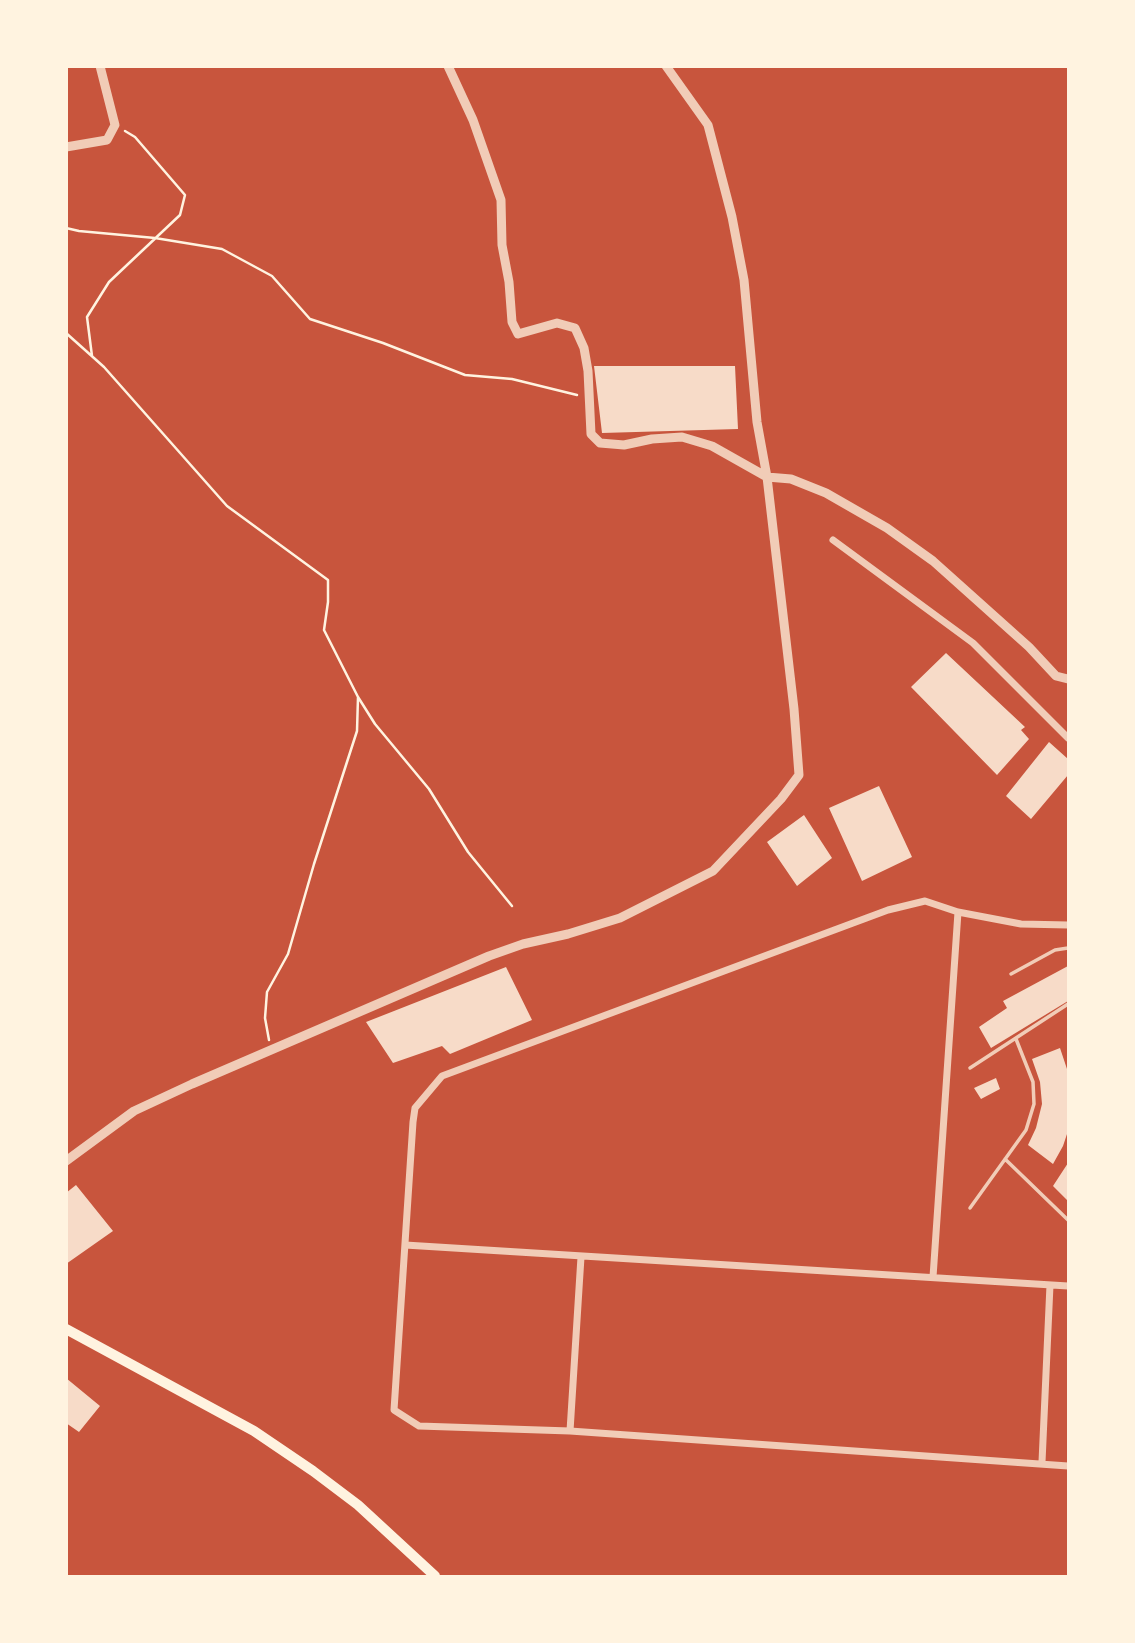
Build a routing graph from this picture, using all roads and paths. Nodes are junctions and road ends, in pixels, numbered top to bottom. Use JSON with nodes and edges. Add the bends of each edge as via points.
{"nodes":[{"id":1,"x":100,"y":66,"type":"edge"},
{"id":2,"x":448,"y":66,"type":"edge"},
{"id":3,"x":666,"y":66,"type":"edge"},
{"id":4,"x":115,"y":125,"type":"junction"},
{"id":5,"x":66,"y":147,"type":"edge"},
{"id":6,"x":66,"y":228,"type":"edge"},
{"id":7,"x":155,"y":238,"type":"junction"},
{"id":8,"x":66,"y":333,"type":"edge"},
{"id":9,"x":92,"y":356,"type":"junction"},
{"id":10,"x":588,"y":398,"type":"junction"},
{"id":11,"x":767,"y":477,"type":"junction"},
{"id":12,"x":833,"y":540,"type":"dead end"},
{"id":13,"x":1069,"y":679,"type":"edge"},
{"id":14,"x":358,"y":697,"type":"junction"},
{"id":15,"x":1069,"y":738,"type":"edge"},
{"id":16,"x":512,"y":906,"type":"dead end"},
{"id":17,"x":958,"y":912,"type":"junction"},
{"id":18,"x":1069,"y":925,"type":"edge"},
{"id":19,"x":1069,"y":948,"type":"edge"},
{"id":20,"x":1011,"y":974,"type":"dead end"},
{"id":21,"x":1069,"y":1004,"type":"edge"},
{"id":22,"x":1016,"y":1039,"type":"junction"},
{"id":23,"x":270,"y":1050,"type":"junction"},
{"id":24,"x":970,"y":1068,"type":"dead end"},
{"id":25,"x":1005,"y":1160,"type":"junction"},
{"id":26,"x":66,"y":1161,"type":"edge"},
{"id":27,"x":970,"y":1208,"type":"dead end"},
{"id":28,"x":1069,"y":1220,"type":"edge"},
{"id":29,"x":405,"y":1245,"type":"junction"},
{"id":30,"x":581,"y":1257,"type":"junction"},
{"id":31,"x":933,"y":1277,"type":"junction"},
{"id":32,"x":1050,"y":1285,"type":"junction"},
{"id":33,"x":1069,"y":1286,"type":"edge"},
{"id":34,"x":66,"y":1328,"type":"edge"},
{"id":35,"x":570,"y":1431,"type":"junction"},
{"id":36,"x":1042,"y":1462,"type":"junction"},
{"id":37,"x":1069,"y":1466,"type":"edge"},
{"id":38,"x":435,"y":1577,"type":"edge"}],
"edges":[{"from":1,"to":4,"type":"street"},
{"from":2,"to":10,"type":"street","via":[[501,200],[512,322],[518,334],[557,323],[575,328],[584,348]]},
{"from":3,"to":11,"type":"street","via":[[708,125],[732,217]]},
{"from":4,"to":5,"type":"street","via":[[107,139]]},
{"from":4,"to":7,"type":"path","via":[[135,137],[185,195],[180,215]]},
{"from":6,"to":7,"type":"path"},
{"from":7,"to":9,"type":"path","via":[[109,282],[87,317]]},
{"from":7,"to":10,"type":"path","via":[[222,249],[272,276],[310,319],[465,375],[512,379]]},
{"from":8,"to":9,"type":"path"},
{"from":9,"to":14,"type":"path","via":[[227,506],[328,580],[324,630]]},
{"from":10,"to":11,"type":"street","via":[[591,434],[600,443],[624,445],[682,437],[712,446]]},
{"from":11,"to":13,"type":"street","via":[[791,479],[826,493],[887,528],[933,561],[1056,676]]},
{"from":11,"to":23,"type":"street","via":[[799,775],[781,799],[713,871],[620,918],[489,956]]},
{"from":12,"to":15,"type":"street","via":[[973,643]]},
{"from":14,"to":16,"type":"path"},
{"from":14,"to":23,"type":"path","via":[[357,731],[288,954],[267,992]]},
{"from":17,"to":18,"type":"street","via":[[1021,923]]},
{"from":17,"to":29,"type":"street","via":[[925,901],[888,910],[442,1076],[415,1108]]},
{"from":17,"to":31,"type":"street"},
{"from":19,"to":20,"type":"lane","via":[[1055,950]]},
{"from":21,"to":22,"type":"lane"},
{"from":22,"to":24,"type":"lane"},
{"from":22,"to":25,"type":"lane","via":[[1033,1082],[1034,1104],[1026,1130]]},
{"from":23,"to":26,"type":"street","via":[[134,1111]]},
{"from":25,"to":27,"type":"lane"},
{"from":25,"to":28,"type":"lane"},
{"from":29,"to":30,"type":"street"},
{"from":29,"to":35,"type":"street","via":[[394,1410],[419,1426]]},
{"from":30,"to":31,"type":"street"},
{"from":30,"to":35,"type":"street"},
{"from":31,"to":32,"type":"street"},
{"from":32,"to":33,"type":"street"},
{"from":32,"to":36,"type":"street"},
{"from":34,"to":38,"type":"main road","via":[[254,1431],[358,1506]]},
{"from":35,"to":36,"type":"street"},
{"from":36,"to":37,"type":"street"}]}
